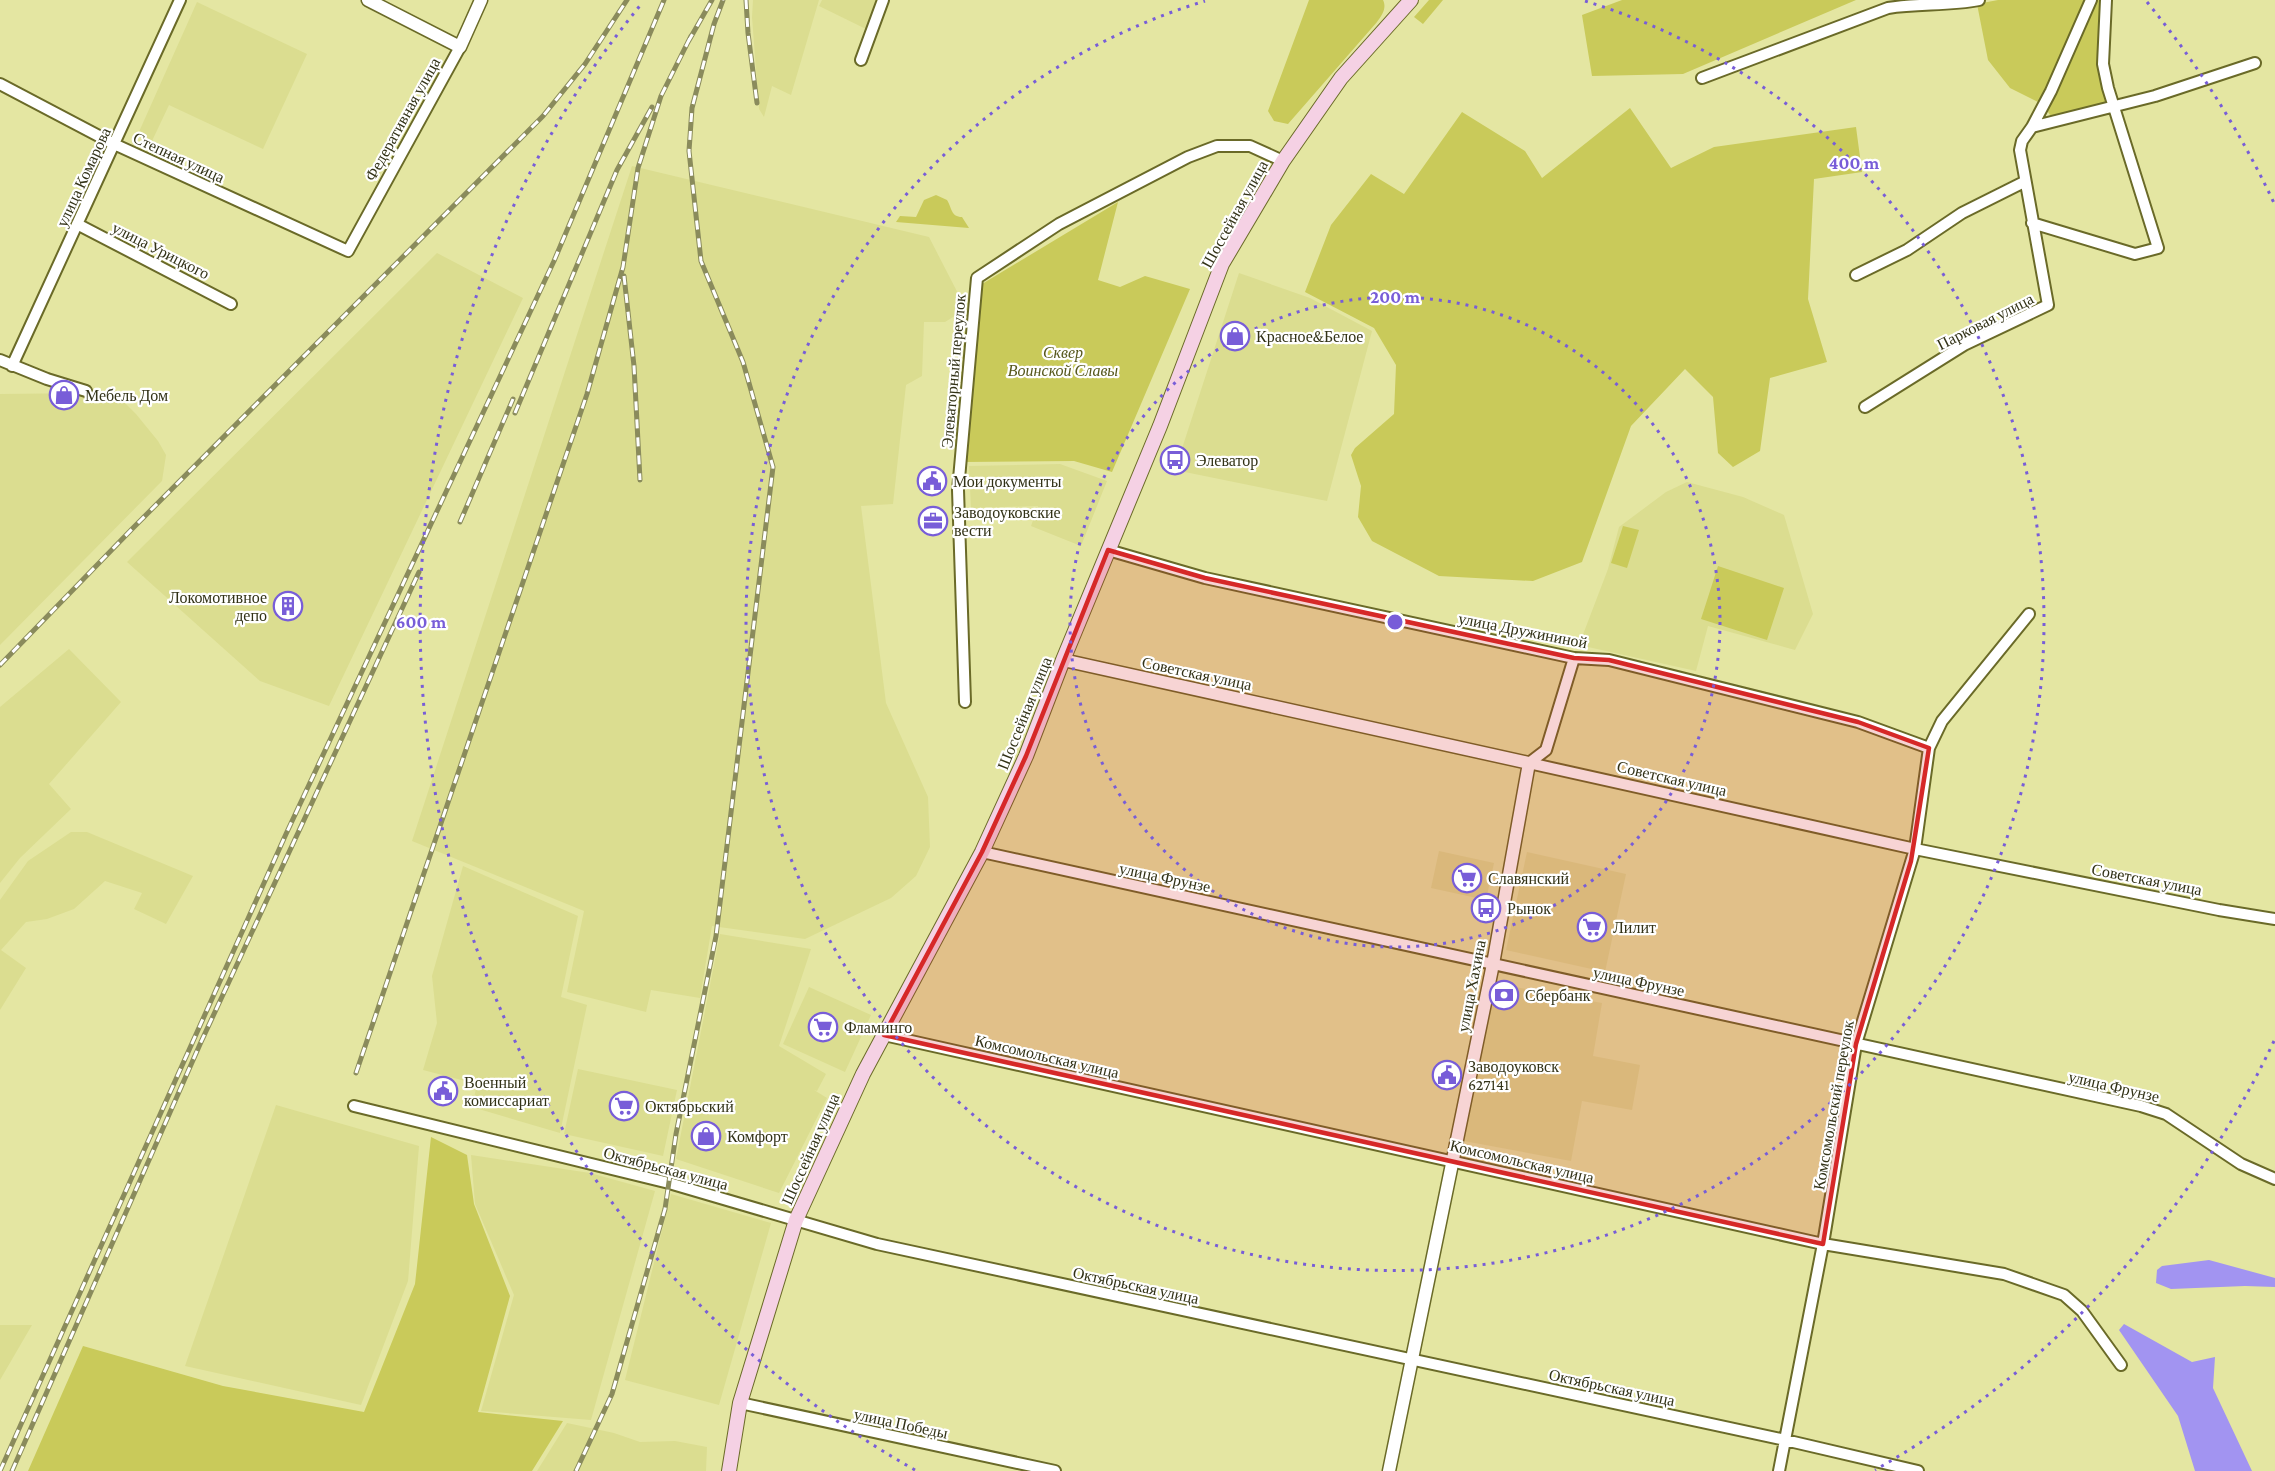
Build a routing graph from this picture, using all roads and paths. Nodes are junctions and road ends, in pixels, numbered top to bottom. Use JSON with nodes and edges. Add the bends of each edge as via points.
{"nodes":[{"id":1,"x":180,"y":0,"type":"edge"},
{"id":2,"x":368,"y":0,"type":"edge"},
{"id":3,"x":481,"y":0,"type":"edge"},
{"id":4,"x":883,"y":0,"type":"edge"},
{"id":5,"x":1410,"y":0,"type":"edge"},
{"id":6,"x":1979,"y":0,"type":"edge"},
{"id":7,"x":2091,"y":0,"type":"edge"},
{"id":8,"x":2106,"y":0,"type":"edge"},
{"id":9,"x":460,"y":47,"type":"junction"},
{"id":10,"x":861,"y":60,"type":"dead end"},
{"id":11,"x":2255,"y":63,"type":"dead end"},
{"id":12,"x":1702,"y":78,"type":"dead end"},
{"id":13,"x":0,"y":84,"type":"edge"},
{"id":14,"x":2115,"y":107,"type":"junction"},
{"id":15,"x":2032,"y":127,"type":"junction"},
{"id":16,"x":114,"y":144,"type":"junction"},
{"id":17,"x":1283,"y":161,"type":"junction"},
{"id":18,"x":2024,"y":182,"type":"junction"},
{"id":19,"x":77,"y":224,"type":"junction"},
{"id":20,"x":2032,"y":224,"type":"junction"},
{"id":21,"x":348,"y":251,"type":"joint"},
{"id":22,"x":1856,"y":275,"type":"dead end"},
{"id":23,"x":231,"y":304,"type":"dead end"},
{"id":24,"x":0,"y":360,"type":"edge"},
{"id":25,"x":12,"y":366,"type":"junction"},
{"id":26,"x":87,"y":390,"type":"dead end"},
{"id":27,"x":1865,"y":407,"type":"dead end"},
{"id":28,"x":1108,"y":550,"type":"junction"},
{"id":29,"x":2029,"y":614,"type":"dead end"},
{"id":30,"x":1574,"y":658,"type":"junction"},
{"id":31,"x":1063,"y":660,"type":"junction"},
{"id":32,"x":965,"y":702,"type":"dead end"},
{"id":33,"x":1929,"y":748,"type":"junction"},
{"id":34,"x":1529,"y":763,"type":"junction"},
{"id":35,"x":1915,"y":849,"type":"junction"},
{"id":36,"x":982,"y":852,"type":"junction"},
{"id":37,"x":2275,"y":919,"type":"edge"},
{"id":38,"x":1493,"y":964,"type":"junction"},
{"id":39,"x":884,"y":1035,"type":"junction"},
{"id":40,"x":1856,"y":1044,"type":"junction"},
{"id":41,"x":354,"y":1106,"type":"dead end"},
{"id":42,"x":1453,"y":1161,"type":"junction"},
{"id":43,"x":2275,"y":1179,"type":"edge"},
{"id":44,"x":796,"y":1220,"type":"junction"},
{"id":45,"x":1823,"y":1244,"type":"junction"},
{"id":46,"x":1413,"y":1360,"type":"junction"},
{"id":47,"x":2121,"y":1365,"type":"dead end"},
{"id":48,"x":740,"y":1403,"type":"junction"},
{"id":49,"x":1785,"y":1440,"type":"junction"},
{"id":50,"x":729,"y":1471,"type":"edge"},
{"id":51,"x":1056,"y":1471,"type":"edge"},
{"id":52,"x":1389,"y":1471,"type":"edge"},
{"id":53,"x":1779,"y":1471,"type":"edge"},
{"id":54,"x":1918,"y":1471,"type":"edge"}],
"edges":[{"from":1,"to":16,"type":"street","name":"улица Комарова"},
{"from":2,"to":9,"type":"street"},
{"from":3,"to":9,"type":"street","name":"Федеративная улица"},
{"from":4,"to":10,"type":"street"},
{"from":5,"to":17,"type":"main road","name":"Шоссейная улица","via":[[1341,78]]},
{"from":6,"to":12,"type":"street","via":[[1888,8]]},
{"from":7,"to":15,"type":"street","name":"Парковая улица"},
{"from":8,"to":14,"type":"street","via":[[2103,64]]},
{"from":9,"to":21,"type":"street","name":"Федеративная улица"},
{"from":11,"to":14,"type":"street"},
{"from":13,"to":16,"type":"street","name":"Степная улица"},
{"from":14,"to":15,"type":"street"},
{"from":14,"to":20,"type":"street","via":[[2158,248],[2135,254]]},
{"from":15,"to":18,"type":"street","name":"Парковая улица","via":[[2020,150]]},
{"from":16,"to":19,"type":"street","name":"улица Комарова"},
{"from":16,"to":21,"type":"street","name":"Степная улица"},
{"from":17,"to":28,"type":"main road","name":"Шоссейная улица","via":[[1222,264]]},
{"from":17,"to":32,"type":"street","name":"Элеваторный переулок","via":[[1250,146],[1217,146],[1188,156],[1059,224],[977,278],[958,490]]},
{"from":18,"to":20,"type":"street","name":"Парковая улица"},
{"from":18,"to":22,"type":"street"},
{"from":19,"to":23,"type":"street","name":"улица Урицкого"},
{"from":19,"to":25,"type":"street","name":"улица Комарова"},
{"from":20,"to":27,"type":"street","name":"Парковая улица","via":[[2048,305],[1964,345]]},
{"from":24,"to":25,"type":"street"},
{"from":25,"to":26,"type":"street"},
{"from":28,"to":30,"type":"street","name":"улица Дружининой","via":[[1205,578]]},
{"from":28,"to":31,"type":"main road","name":"Шоссейная улица"},
{"from":29,"to":33,"type":"street","via":[[1942,722]]},
{"from":30,"to":33,"type":"street","name":"улица Дружининой","via":[[1609,660],[1858,722]]},
{"from":30,"to":34,"type":"street","via":[[1546,750]]},
{"from":31,"to":34,"type":"street","name":"Советская улица"},
{"from":31,"to":36,"type":"main road","name":"Шоссейная улица","via":[[1026,756]]},
{"from":33,"to":35,"type":"street","name":"Комсомольский переулок"},
{"from":34,"to":35,"type":"street","name":"Советская улица"},
{"from":34,"to":38,"type":"street","name":"улица Хахина"},
{"from":35,"to":37,"type":"street","name":"Советская улица"},
{"from":35,"to":40,"type":"street","name":"Комсомольский переулок"},
{"from":36,"to":38,"type":"street","name":"улица Фрунзе"},
{"from":36,"to":39,"type":"main road","name":"Шоссейная улица"},
{"from":38,"to":40,"type":"street","name":"улица Фрунзе"},
{"from":38,"to":42,"type":"street","name":"улица Хахина"},
{"from":39,"to":42,"type":"street","name":"Комсомольская улица"},
{"from":39,"to":44,"type":"main road","name":"Шоссейная улица"},
{"from":40,"to":43,"type":"street","name":"улица Фрунзе","via":[[2157,1111],[2241,1164]]},
{"from":40,"to":45,"type":"street","name":"Комсомольский переулок"},
{"from":41,"to":44,"type":"street","name":"Октябрьская улица","via":[[669,1183]]},
{"from":42,"to":45,"type":"street","name":"Комсомольская улица"},
{"from":42,"to":46,"type":"street","name":"улица Хахина"},
{"from":44,"to":46,"type":"street","name":"Октябрьская улица","via":[[877,1245]]},
{"from":44,"to":48,"type":"main road","name":"Шоссейная улица"},
{"from":45,"to":47,"type":"street","name":"Комсомольская улица","via":[[2004,1274],[2064,1295],[2082,1311]]},
{"from":45,"to":49,"type":"street","name":"Комсомольский переулок"},
{"from":46,"to":49,"type":"street","name":"Октябрьская улица"},
{"from":46,"to":52,"type":"street","name":"улица Хахина"},
{"from":48,"to":50,"type":"main road","name":"Шоссейная улица"},
{"from":48,"to":51,"type":"street","name":"улица Победы"},
{"from":49,"to":53,"type":"street","name":"Комсомольский переулок"},
{"from":49,"to":54,"type":"street","name":"Октябрьская улица"}]}
